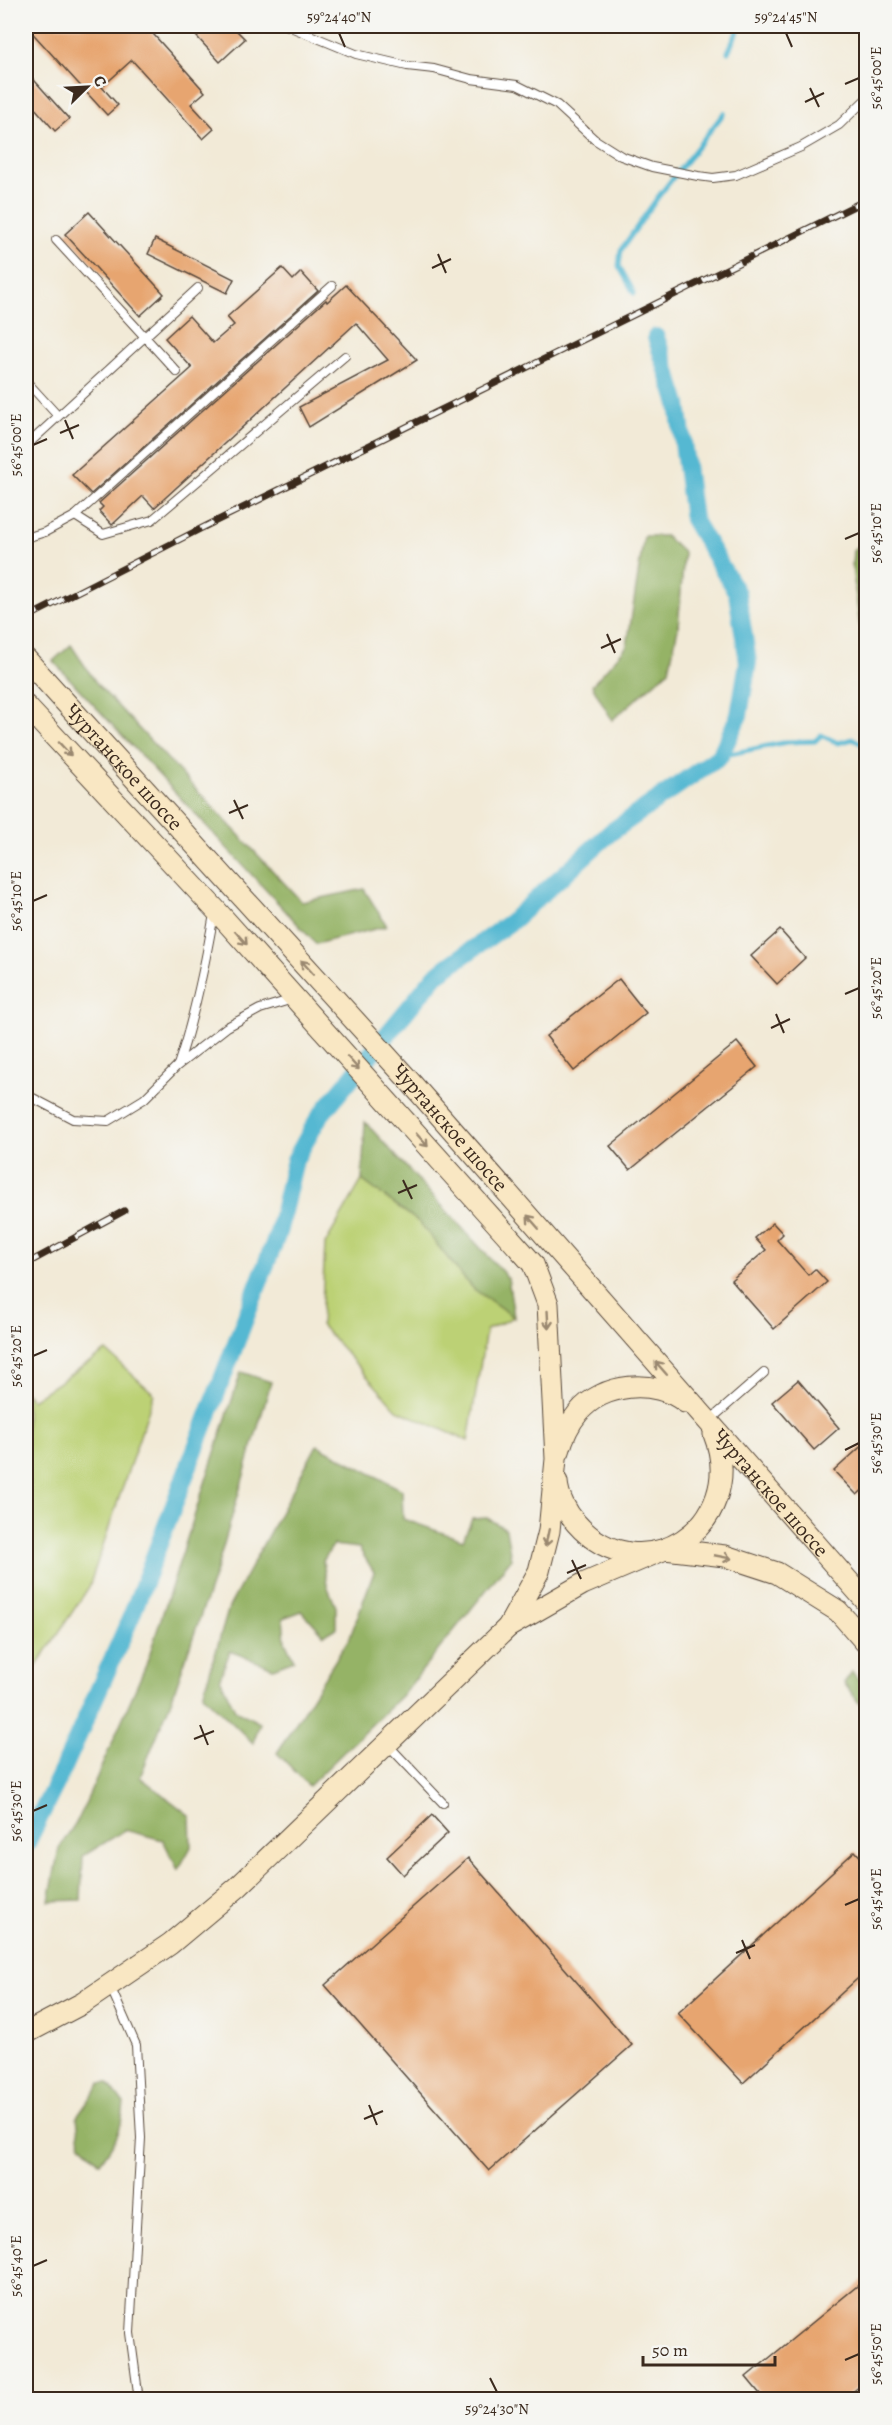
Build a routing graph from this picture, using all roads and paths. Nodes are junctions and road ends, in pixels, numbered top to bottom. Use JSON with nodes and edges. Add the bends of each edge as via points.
{"nodes":[{"id":1,"x":288,"y":26,"type":"edge"},
{"id":2,"x":867,"y":99,"type":"edge"},
{"id":3,"x":56,"y":240,"type":"dead end"},
{"id":4,"x":332,"y":286,"type":"dead end"},
{"id":5,"x":198,"y":288,"type":"dead end"},
{"id":6,"x":144,"y":337,"type":"junction"},
{"id":7,"x":345,"y":356,"type":"dead end"},
{"id":8,"x":177,"y":372,"type":"dead end"},
{"id":9,"x":26,"y":381,"type":"edge"},
{"id":10,"x":58,"y":417,"type":"junction"},
{"id":11,"x":26,"y":446,"type":"edge"},
{"id":12,"x":75,"y":516,"type":"junction"},
{"id":13,"x":26,"y":538,"type":"edge"},
{"id":14,"x":26,"y":659,"type":"edge"},
{"id":15,"x":26,"y":706,"type":"edge"},
{"id":16,"x":215,"y":909,"type":"junction"},
{"id":17,"x":295,"y":998,"type":"junction"},
{"id":18,"x":177,"y":1066,"type":"junction"},
{"id":19,"x":26,"y":1098,"type":"edge"},
{"id":20,"x":764,"y":1373,"type":"dead end"},
{"id":21,"x":704,"y":1417,"type":"junction"},
{"id":22,"x":556,"y":1459,"type":"junction"},
{"id":23,"x":665,"y":1550,"type":"junction"},
{"id":24,"x":855,"y":1600,"type":"edge"},
{"id":25,"x":508,"y":1627,"type":"junction"},
{"id":26,"x":867,"y":1643,"type":"edge"},
{"id":27,"x":388,"y":1745,"type":"junction"},
{"id":28,"x":443,"y":1803,"type":"dead end"},
{"id":29,"x":109,"y":1985,"type":"junction"},
{"id":30,"x":26,"y":2033,"type":"edge"},
{"id":31,"x":139,"y":2400,"type":"edge"}],
"edges":[{"from":1,"to":2,"type":"lane","via":[[356,54],[517,85],[557,105],[594,139],[621,156],[652,167],[713,178],[736,175],[801,147],[839,125]]},
{"from":3,"to":6,"type":"lane"},
{"from":4,"to":12,"type":"lane"},
{"from":5,"to":6,"type":"lane"},
{"from":6,"to":8,"type":"lane"},
{"from":6,"to":10,"type":"lane"},
{"from":7,"to":12,"type":"lane","via":[[152,520],[103,534]]},
{"from":9,"to":10,"type":"lane"},
{"from":10,"to":11,"type":"lane"},
{"from":12,"to":13,"type":"lane"},
{"from":21,"to":14,"type":"street","name":"Чуртанское шоссе","one_way":true,"via":[[346,1010]]},
{"from":15,"to":16,"type":"street","name":"Чуртанское шоссе","one_way":true},
{"from":16,"to":17,"type":"street","name":"Чуртанское шоссе","one_way":true},
{"from":16,"to":18,"type":"lane","via":[[205,968]]},
{"from":17,"to":18,"type":"lane","via":[[260,1009],[227,1027]]},
{"from":17,"to":22,"type":"street","name":"Чуртанское шоссе","one_way":true,"via":[[533,1264],[548,1304]]},
{"from":18,"to":19,"type":"lane","via":[[144,1099],[108,1121],[73,1119]]},
{"from":20,"to":21,"type":"lane"},
{"from":21,"to":22,"type":"street","via":[[679,1396],[653,1388],[626,1387],[601,1396],[579,1412],[564,1434]]},
{"from":21,"to":23,"type":"street","via":[[715,1436],[722,1463],[720,1491],[709,1516],[690,1536]]},
{"from":21,"to":24,"type":"street","name":"Чуртанское шоссе"},
{"from":22,"to":23,"type":"street","via":[[557,1487],[568,1513],[586,1534],[610,1548],[638,1554]]},
{"from":22,"to":25,"type":"street","name":"Чуртанское шоссе","one_way":true,"via":[[549,1532],[539,1571]]},
{"from":23,"to":24,"type":"street","one_way":true,"via":[[725,1556]]},
{"from":23,"to":25,"type":"street","via":[[583,1584]]},
{"from":24,"to":26,"type":"street","name":"Чуртанское шоссе"},
{"from":25,"to":27,"type":"street"},
{"from":27,"to":28,"type":"lane"},
{"from":27,"to":29,"type":"street","via":[[238,1887],[170,1944]]},
{"from":29,"to":30,"type":"street"},
{"from":29,"to":31,"type":"lane","via":[[136,2045],[141,2138],[129,2333]]}]}
